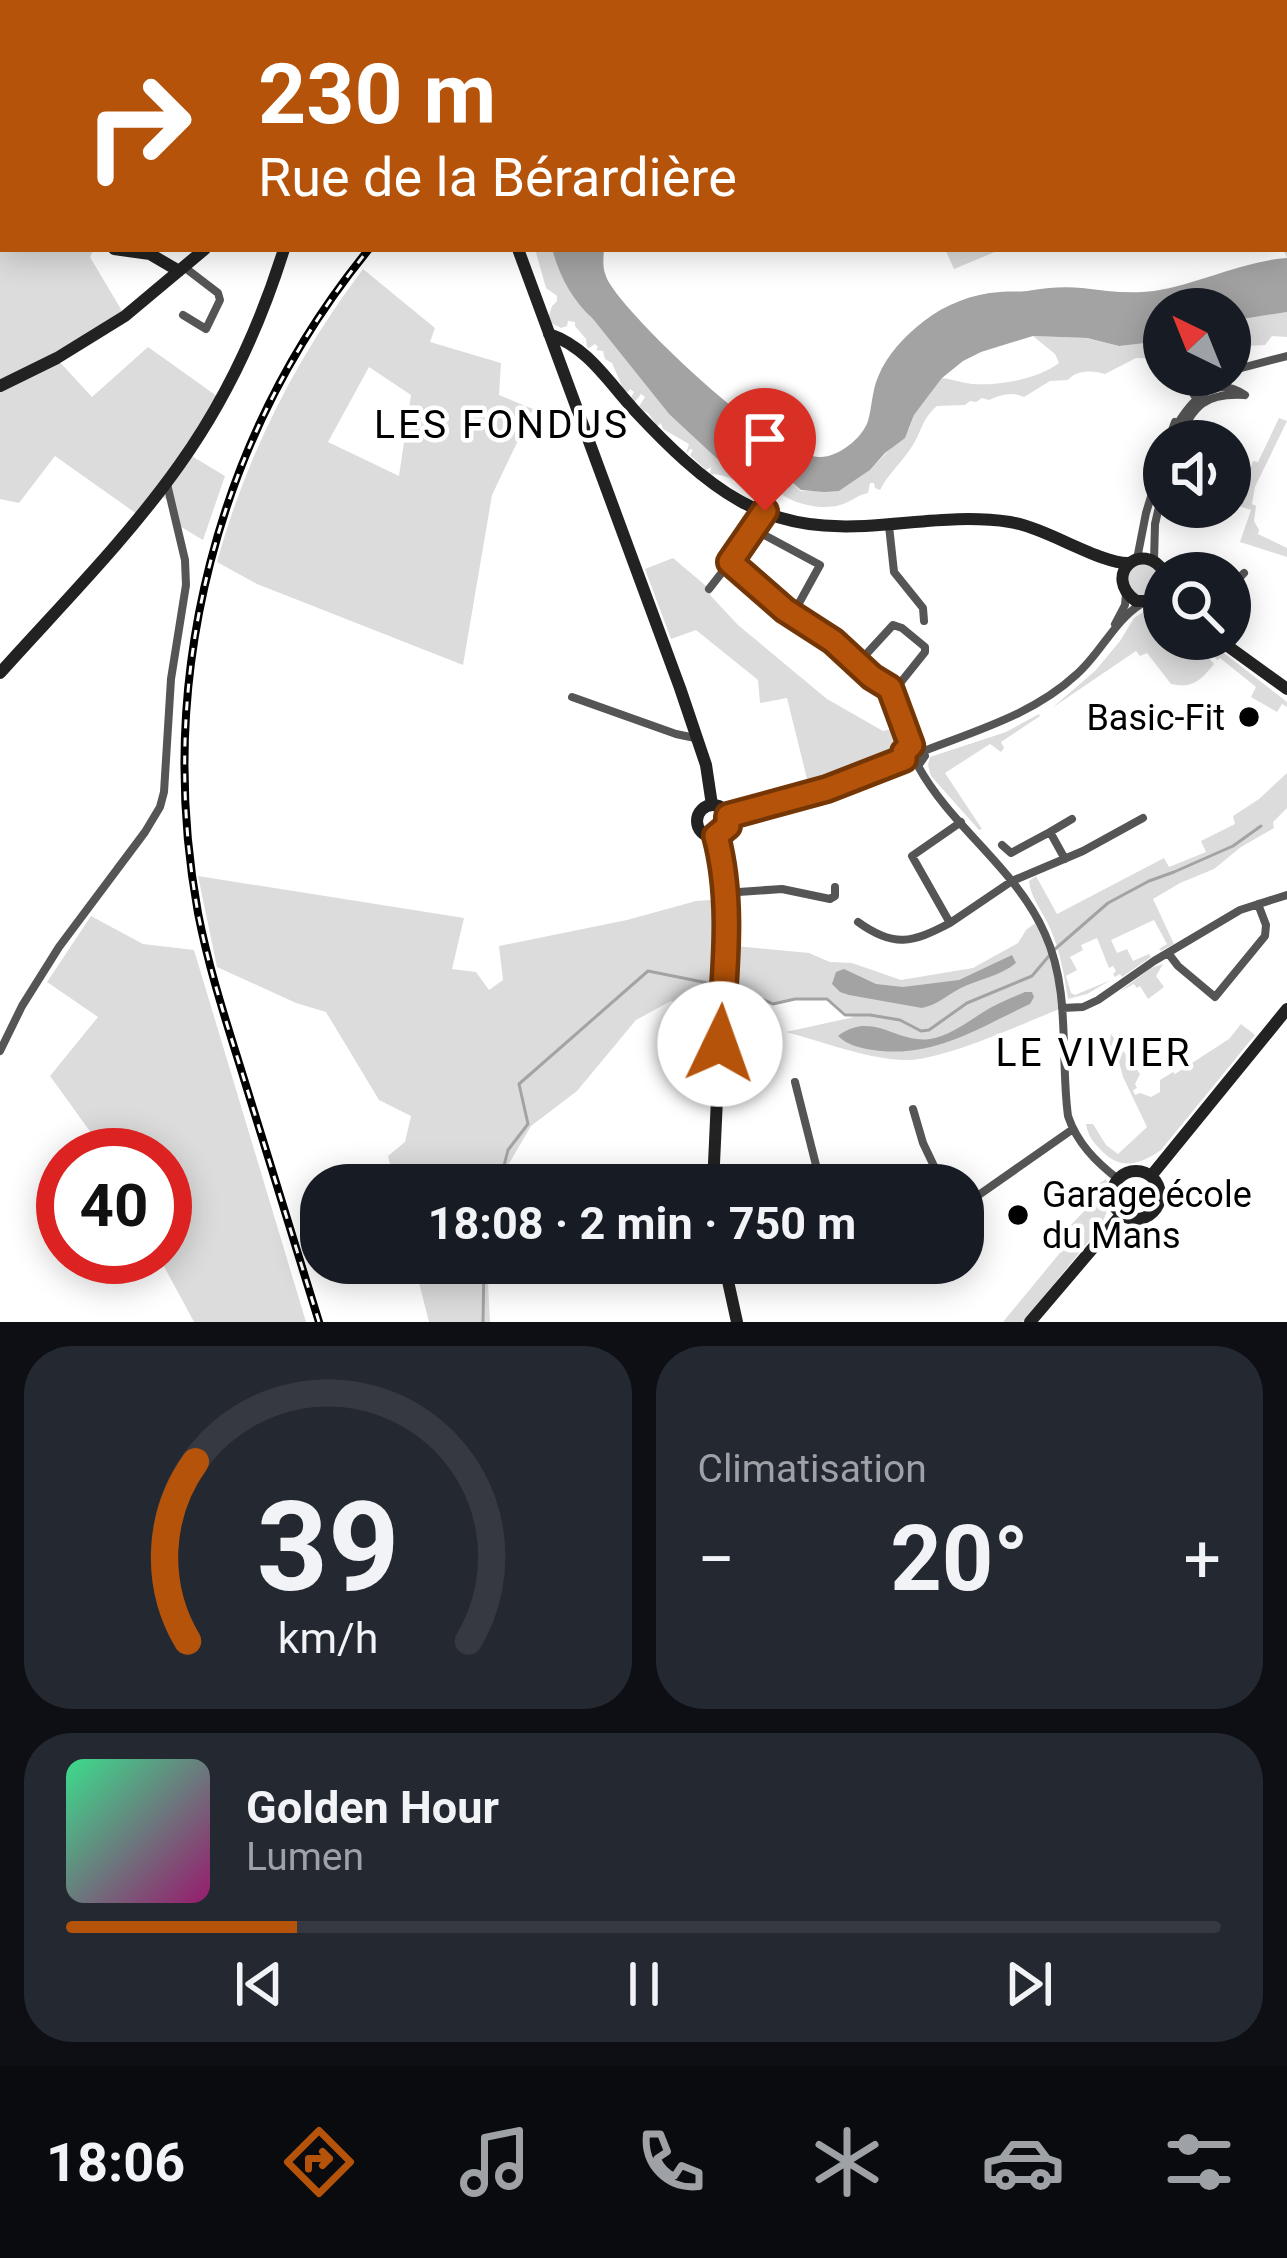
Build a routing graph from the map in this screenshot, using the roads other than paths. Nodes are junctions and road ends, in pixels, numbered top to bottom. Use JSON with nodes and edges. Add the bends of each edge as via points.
{"nodes":[{"id":1,"x":136,"y":252,"type":"edge"},
{"id":2,"x":202,"y":252,"type":"edge"},
{"id":3,"x":283,"y":252,"type":"edge"},
{"id":4,"x":519,"y":252,"type":"edge"},
{"id":5,"x":182,"y":269,"type":"junction"},
{"id":6,"x":183,"y":315,"type":"dead end"},
{"id":7,"x":548,"y":334,"type":"junction"},
{"id":8,"x":1287,"y":356,"type":"edge"},
{"id":9,"x":1251,"y":365,"type":"edge"},
{"id":10,"x":0,"y":386,"type":"edge"},
{"id":11,"x":1181,"y":420,"type":"edge"},
{"id":12,"x":1189,"y":420,"type":"edge"},
{"id":13,"x":167,"y":483,"type":"junction"},
{"id":14,"x":765,"y":511,"type":"junction"},
{"id":15,"x":1143,"y":525,"type":"edge"},
{"id":16,"x":889,"y":526,"type":"junction"},
{"id":17,"x":754,"y":530,"type":"junction"},
{"id":18,"x":1069,"y":542,"type":"junction"},
{"id":19,"x":1134,"y":561,"type":"junction"},
{"id":20,"x":1143,"y":561,"type":"edge"},
{"id":21,"x":730,"y":562,"type":"junction"},
{"id":22,"x":1124,"y":588,"type":"junction"},
{"id":23,"x":709,"y":589,"type":"dead end"},
{"id":24,"x":1143,"y":601,"type":"edge"},
{"id":25,"x":1143,"y":606,"type":"edge"},
{"id":26,"x":793,"y":614,"type":"junction"},
{"id":27,"x":924,"y":621,"type":"dead end"},
{"id":28,"x":1102,"y":647,"type":"junction"},
{"id":29,"x":1246,"y":660,"type":"edge"},
{"id":30,"x":859,"y":662,"type":"junction"},
{"id":31,"x":0,"y":673,"type":"edge"},
{"id":32,"x":1287,"y":689,"type":"edge"},
{"id":33,"x":893,"y":692,"type":"junction"},
{"id":34,"x":572,"y":697,"type":"dead end"},
{"id":35,"x":697,"y":738,"type":"junction"},
{"id":36,"x":911,"y":745,"type":"junction"},
{"id":37,"x":924,"y":751,"type":"junction"},
{"id":38,"x":904,"y":759,"type":"junction"},
{"id":39,"x":917,"y":766,"type":"junction"},
{"id":40,"x":712,"y":805,"type":"junction"},
{"id":41,"x":728,"y":816,"type":"junction"},
{"id":42,"x":1143,"y":818,"type":"dead end"},
{"id":43,"x":1072,"y":819,"type":"dead end"},
{"id":44,"x":961,"y":822,"type":"junction"},
{"id":45,"x":1050,"y":832,"type":"junction"},
{"id":46,"x":716,"y":836,"type":"junction"},
{"id":47,"x":1002,"y":845,"type":"dead end"},
{"id":48,"x":1065,"y":859,"type":"junction"},
{"id":49,"x":1012,"y":881,"type":"junction"},
{"id":50,"x":835,"y":887,"type":"dead end"},
{"id":51,"x":724,"y":893,"type":"junction"},
{"id":52,"x":1287,"y":895,"type":"edge"},
{"id":53,"x":1258,"y":904,"type":"junction"},
{"id":54,"x":858,"y":922,"type":"dead end"},
{"id":55,"x":950,"y":923,"type":"junction"},
{"id":56,"x":1168,"y":953,"type":"junction"},
{"id":57,"x":1062,"y":1008,"type":"junction"},
{"id":58,"x":1287,"y":1009,"type":"edge"},
{"id":59,"x":0,"y":1051,"type":"edge"},
{"id":60,"x":795,"y":1082,"type":"dead end"},
{"id":61,"x":913,"y":1109,"type":"dead end"},
{"id":62,"x":1072,"y":1129,"type":"junction"},
{"id":63,"x":714,"y":1164,"type":"edge"},
{"id":64,"x":816,"y":1164,"type":"edge"},
{"id":65,"x":933,"y":1164,"type":"edge"},
{"id":66,"x":1150,"y":1176,"type":"junction"},
{"id":67,"x":1118,"y":1179,"type":"junction"},
{"id":68,"x":984,"y":1191,"type":"edge"},
{"id":69,"x":1121,"y":1215,"type":"junction"},
{"id":70,"x":728,"y":1284,"type":"edge"},
{"id":71,"x":737,"y":1322,"type":"edge"},
{"id":72,"x":1030,"y":1322,"type":"edge"}],
"edges":[{"from":1,"to":5,"type":"street"},
{"from":2,"to":5,"type":"street"},
{"from":3,"to":13,"type":"street","via":[[236,371]]},
{"from":4,"to":7,"type":"street"},
{"from":5,"to":6,"type":"street","via":[[220,300],[206,329]]},
{"from":5,"to":10,"type":"street","via":[[113,324]]},
{"from":7,"to":14,"type":"street","via":[[590,357],[695,468]]},
{"from":7,"to":35,"type":"street"},
{"from":8,"to":9,"type":"street"},
{"from":11,"to":12,"type":"street","via":[[1211,388],[1245,394],[1218,395]]},
{"from":13,"to":31,"type":"street"},
{"from":13,"to":59,"type":"street","via":[[186,585],[160,807],[40,975]]},
{"from":14,"to":16,"type":"street","via":[[818,526]]},
{"from":14,"to":17,"type":"street"},
{"from":15,"to":19,"type":"street"},
{"from":16,"to":18,"type":"street","via":[[990,520]]},
{"from":16,"to":27,"type":"street","via":[[894,572]]},
{"from":17,"to":21,"type":"street"},
{"from":17,"to":26,"type":"street","via":[[820,566]]},
{"from":18,"to":19,"type":"street","via":[[1118,563]]},
{"from":18,"to":22,"type":"street"},
{"from":19,"to":20,"type":"street"},
{"from":19,"to":22,"type":"street","via":[[1123,572]]},
{"from":21,"to":23,"type":"street"},
{"from":21,"to":26,"type":"street"},
{"from":22,"to":24,"type":"street"},
{"from":22,"to":28,"type":"street","via":[[1123,610]]},
{"from":25,"to":28,"type":"street"},
{"from":26,"to":30,"type":"street"},
{"from":28,"to":37,"type":"street","via":[[1040,703]]},
{"from":29,"to":32,"type":"street"},
{"from":30,"to":33,"type":"street"},
{"from":30,"to":33,"type":"street","via":[[893,625],[925,647]]},
{"from":33,"to":36,"type":"street"},
{"from":34,"to":35,"type":"street"},
{"from":35,"to":40,"type":"street"},
{"from":36,"to":37,"type":"street"},
{"from":36,"to":38,"type":"street"},
{"from":37,"to":39,"type":"street"},
{"from":38,"to":39,"type":"street"},
{"from":38,"to":41,"type":"street"},
{"from":39,"to":44,"type":"street"},
{"from":40,"to":41,"type":"street"},
{"from":40,"to":46,"type":"street","via":[[698,823]]},
{"from":41,"to":46,"type":"street"},
{"from":42,"to":48,"type":"street"},
{"from":43,"to":45,"type":"street"},
{"from":44,"to":49,"type":"street"},
{"from":44,"to":55,"type":"street","via":[[912,856]]},
{"from":45,"to":47,"type":"street","via":[[1011,853]]},
{"from":45,"to":48,"type":"street"},
{"from":46,"to":51,"type":"street"},
{"from":48,"to":49,"type":"street"},
{"from":49,"to":55,"type":"street"},
{"from":49,"to":57,"type":"street","via":[[1050,946]]},
{"from":50,"to":51,"type":"street","via":[[830,899],[782,889]]},
{"from":51,"to":63,"type":"street"},
{"from":52,"to":53,"type":"street"},
{"from":53,"to":56,"type":"street"},
{"from":53,"to":56,"type":"street","via":[[1265,936],[1215,997]]},
{"from":54,"to":55,"type":"street","via":[[906,941]]},
{"from":56,"to":57,"type":"street","via":[[1098,1000]]},
{"from":57,"to":62,"type":"street"},
{"from":58,"to":66,"type":"street"},
{"from":60,"to":64,"type":"street"},
{"from":61,"to":65,"type":"street"},
{"from":62,"to":67,"type":"street"},
{"from":62,"to":68,"type":"street"},
{"from":66,"to":67,"type":"street"},
{"from":66,"to":69,"type":"street","via":[[1159,1190],[1155,1209],[1141,1219]]},
{"from":67,"to":69,"type":"street","via":[[1112,1196]]},
{"from":69,"to":72,"type":"street"},
{"from":70,"to":71,"type":"street"}]}
